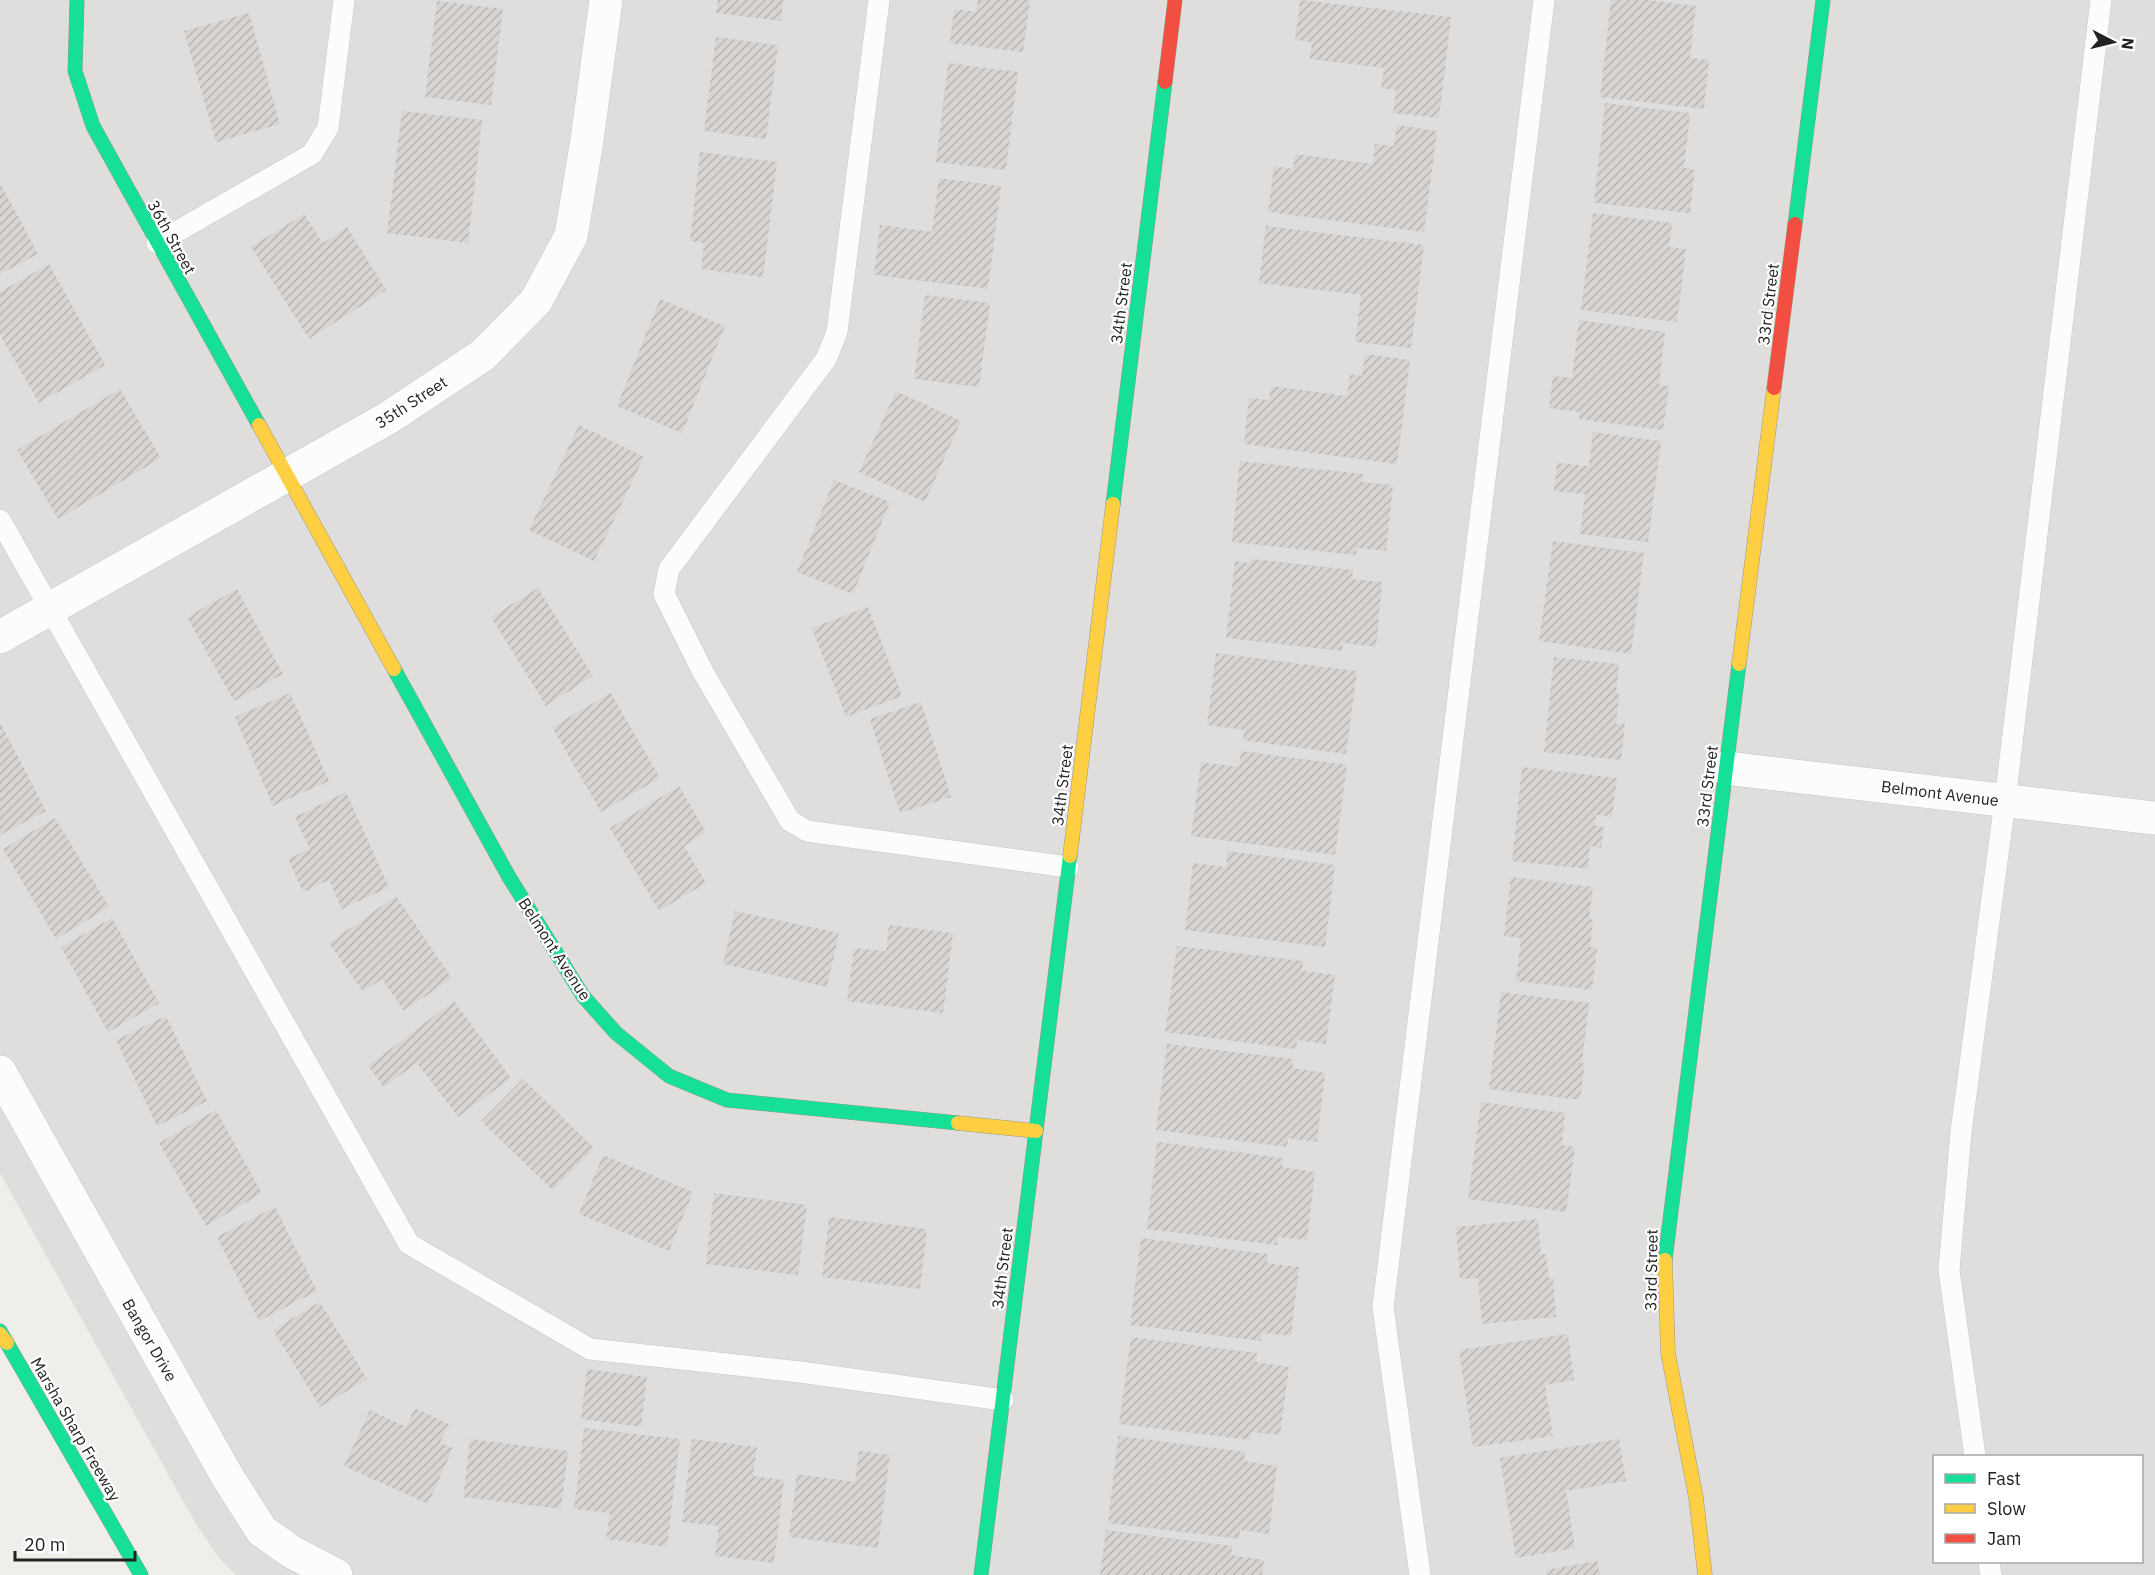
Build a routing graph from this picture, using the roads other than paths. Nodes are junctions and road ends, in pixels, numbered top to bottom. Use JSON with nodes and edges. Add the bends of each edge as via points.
{"nodes":[{"id":1,"x":77,"y":0,"type":"edge"},
{"id":2,"x":344,"y":0,"type":"edge"},
{"id":3,"x":606,"y":0,"type":"edge"},
{"id":4,"x":879,"y":0,"type":"edge"},
{"id":5,"x":1175,"y":0,"type":"edge"},
{"id":6,"x":1544,"y":0,"type":"edge"},
{"id":7,"x":1823,"y":0,"type":"edge"},
{"id":8,"x":2102,"y":0,"type":"edge"},
{"id":9,"x":157,"y":243,"type":"junction"},
{"id":10,"x":285,"y":476,"type":"junction"},
{"id":11,"x":0,"y":520,"type":"edge"},
{"id":12,"x":49,"y":609,"type":"junction"},
{"id":13,"x":0,"y":637,"type":"edge"},
{"id":14,"x":1725,"y":768,"type":"junction"},
{"id":15,"x":2005,"y":801,"type":"junction"},
{"id":16,"x":2155,"y":818,"type":"edge"},
{"id":17,"x":1068,"y":867,"type":"junction"},
{"id":18,"x":0,"y":1072,"type":"edge"},
{"id":19,"x":1036,"y":1131,"type":"junction"},
{"id":20,"x":2,"y":1336,"type":"edge"},
{"id":21,"x":1003,"y":1400,"type":"junction"},
{"id":22,"x":1975,"y":1455,"type":"edge"},
{"id":23,"x":141,"y":1575,"type":"edge"},
{"id":24,"x":336,"y":1575,"type":"edge"},
{"id":25,"x":981,"y":1575,"type":"edge"},
{"id":26,"x":1420,"y":1575,"type":"edge"},
{"id":27,"x":1705,"y":1575,"type":"edge"}],
"edges":[{"from":1,"to":9,"type":"street","name":"36th Street","via":[[75,71],[93,126]]},
{"from":2,"to":9,"type":"lane","via":[[328,128],[312,154]]},
{"from":3,"to":10,"type":"street","name":"35th Street","via":[[571,236],[536,301],[483,355],[388,418]]},
{"from":4,"to":17,"type":"lane","via":[[837,332],[826,359],[669,569],[664,594],[790,821],[807,831]]},
{"from":5,"to":17,"type":"street","name":"34th Street"},
{"from":6,"to":26,"type":"lane","via":[[1383,1307]]},
{"from":7,"to":14,"type":"street","name":"33rd Street"},
{"from":8,"to":15,"type":"lane"},
{"from":9,"to":10,"type":"street","name":"36th Street"},
{"from":10,"to":12,"type":"street","name":"35th Street"},
{"from":10,"to":19,"type":"street","name":"Belmont Avenue","via":[[509,877],[584,996],[616,1033],[669,1076],[727,1100]]},
{"from":11,"to":12,"type":"lane"},
{"from":12,"to":13,"type":"street","name":"35th Street"},
{"from":12,"to":21,"type":"lane","via":[[409,1244],[590,1349]]},
{"from":14,"to":15,"type":"street","name":"Belmont Avenue"},
{"from":14,"to":27,"type":"street","name":"33rd Street","via":[[1665,1252],[1668,1353],[1696,1498]]},
{"from":15,"to":16,"type":"street","name":"Belmont Avenue"},
{"from":15,"to":22,"type":"lane","via":[[1961,1132],[1949,1270]]},
{"from":17,"to":19,"type":"street","name":"34th Street"},
{"from":18,"to":24,"type":"street","name":"Bangor Drive","via":[[227,1476],[262,1531]]},
{"from":19,"to":21,"type":"street","name":"34th Street"},
{"from":20,"to":23,"type":"street","name":"Marsha Sharp Freeway"},
{"from":21,"to":25,"type":"street","name":"34th Street"}]}
